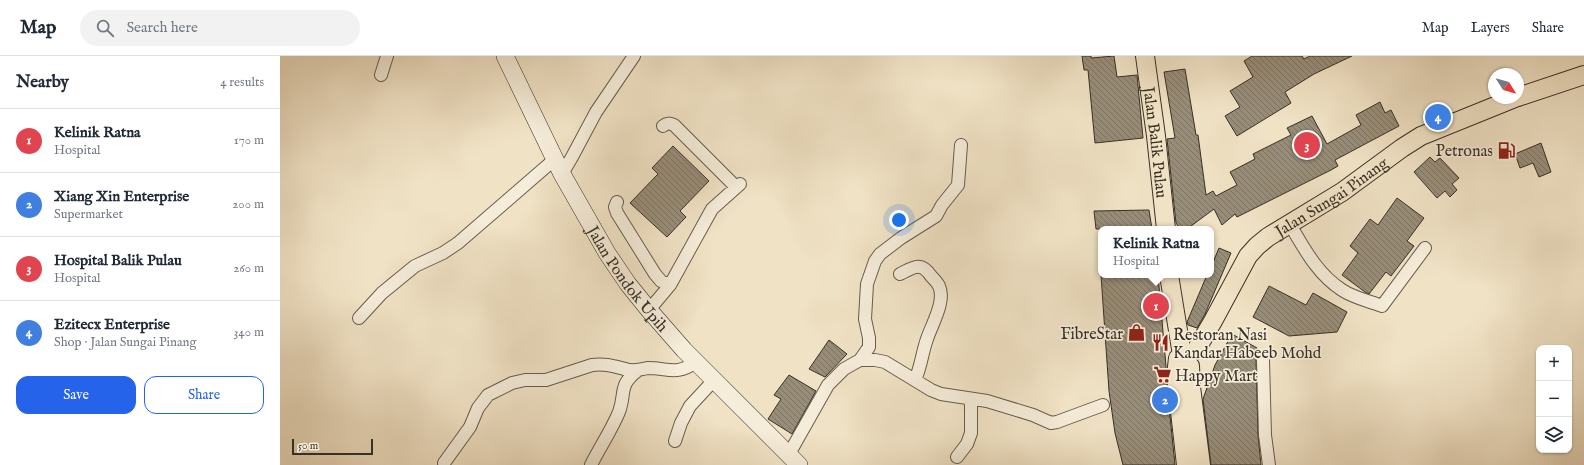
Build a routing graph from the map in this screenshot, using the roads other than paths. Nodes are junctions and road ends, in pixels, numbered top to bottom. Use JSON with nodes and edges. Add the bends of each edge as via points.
{"nodes":[{"id":1,"x":387,"y":56,"type":"edge"},
{"id":2,"x":505,"y":56,"type":"edge"},
{"id":3,"x":634,"y":56,"type":"edge"},
{"id":4,"x":1145,"y":56,"type":"edge"},
{"id":5,"x":381,"y":75,"type":"dead end"},
{"id":6,"x":1584,"y":75,"type":"edge"},
{"id":7,"x":1524,"y":95,"type":"edge"},
{"id":8,"x":1500,"y":104,"type":"edge"},
{"id":9,"x":663,"y":126,"type":"dead end"},
{"id":10,"x":961,"y":145,"type":"dead end"},
{"id":11,"x":558,"y":166,"type":"junction"},
{"id":12,"x":617,"y":202,"type":"dead end"},
{"id":13,"x":1289,"y":223,"type":"junction"},
{"id":14,"x":1166,"y":226,"type":"edge"},
{"id":15,"x":1425,"y":248,"type":"dead end"},
{"id":16,"x":900,"y":274,"type":"dead end"},
{"id":17,"x":1170,"y":278,"type":"edge"},
{"id":18,"x":670,"y":285,"type":"junction"},
{"id":19,"x":649,"y":310,"type":"junction"},
{"id":20,"x":359,"y":318,"type":"dead end"},
{"id":21,"x":1186,"y":356,"type":"junction"},
{"id":22,"x":860,"y":360,"type":"junction"},
{"id":23,"x":1262,"y":360,"type":"dead end"},
{"id":24,"x":696,"y":362,"type":"junction"},
{"id":25,"x":637,"y":371,"type":"junction"},
{"id":26,"x":715,"y":379,"type":"junction"},
{"id":27,"x":915,"y":380,"type":"junction"},
{"id":28,"x":971,"y":399,"type":"junction"},
{"id":29,"x":1103,"y":405,"type":"dead end"},
{"id":30,"x":675,"y":441,"type":"dead end"},
{"id":31,"x":956,"y":457,"type":"dead end"},
{"id":32,"x":794,"y":460,"type":"edge"},
{"id":33,"x":444,"y":463,"type":"dead end"},
{"id":34,"x":590,"y":465,"type":"edge"},
{"id":35,"x":1186,"y":465,"type":"edge"},
{"id":36,"x":1201,"y":465,"type":"edge"},
{"id":37,"x":1269,"y":465,"type":"edge"}],
"edges":[{"from":1,"to":5,"type":"street"},
{"from":2,"to":11,"type":"main road","name":"Jalan Pondok Upih"},
{"from":3,"to":11,"type":"street","via":[[596,112],[572,157]]},
{"from":4,"to":14,"type":"main road","name":"Jalan Balik Pulau"},
{"from":6,"to":7,"type":"main road"},
{"from":8,"to":13,"type":"main road","name":"Jalan Sungai Pinang","via":[[1421,136],[1342,192]]},
{"from":9,"to":18,"type":"street","via":[[674,125],[738,186],[712,209]]},
{"from":10,"to":22,"type":"street","via":[[958,185],[942,204],[936,216],[901,238],[875,261],[867,284],[865,319],[869,347]]},
{"from":11,"to":19,"type":"main road","name":"Jalan Pondok Upih","via":[[607,253]]},
{"from":11,"to":20,"type":"street","via":[[458,243],[415,266],[382,293]]},
{"from":12,"to":18,"type":"street","via":[[617,213],[655,274],[661,281]]},
{"from":13,"to":15,"type":"street","via":[[1314,265],[1324,276],[1342,290],[1382,306]]},
{"from":13,"to":21,"type":"main road","name":"Jalan Sungai Pinang","via":[[1262,241],[1248,256],[1213,321]]},
{"from":16,"to":27,"type":"street","via":[[915,266],[922,266],[939,286],[940,298],[936,318],[927,338]]},
{"from":17,"to":21,"type":"main road"},
{"from":18,"to":19,"type":"street"},
{"from":19,"to":24,"type":"main road","name":"Jalan Pondok Upih"},
{"from":21,"to":35,"type":"main road","via":[[1176,376]]},
{"from":21,"to":36,"type":"main road"},
{"from":22,"to":27,"type":"street","via":[[885,362]]},
{"from":22,"to":32,"type":"street","via":[[844,369],[828,385]]},
{"from":23,"to":37,"type":"street"},
{"from":24,"to":25,"type":"street","via":[[679,370],[647,368]]},
{"from":24,"to":26,"type":"main road","name":"Jalan Pondok Upih"},
{"from":25,"to":33,"type":"street","via":[[609,365],[592,365],[554,378],[512,383],[497,390],[482,401],[470,427]]},
{"from":25,"to":34,"type":"street","via":[[627,379],[619,412]]},
{"from":26,"to":30,"type":"street","via":[[690,406]]},
{"from":26,"to":32,"type":"main road","name":"Jalan Pondok Upih"},
{"from":27,"to":28,"type":"street","via":[[941,394]]},
{"from":28,"to":29,"type":"street","via":[[987,401],[1051,423]]},
{"from":28,"to":31,"type":"street","via":[[971,433],[967,444]]}]}
